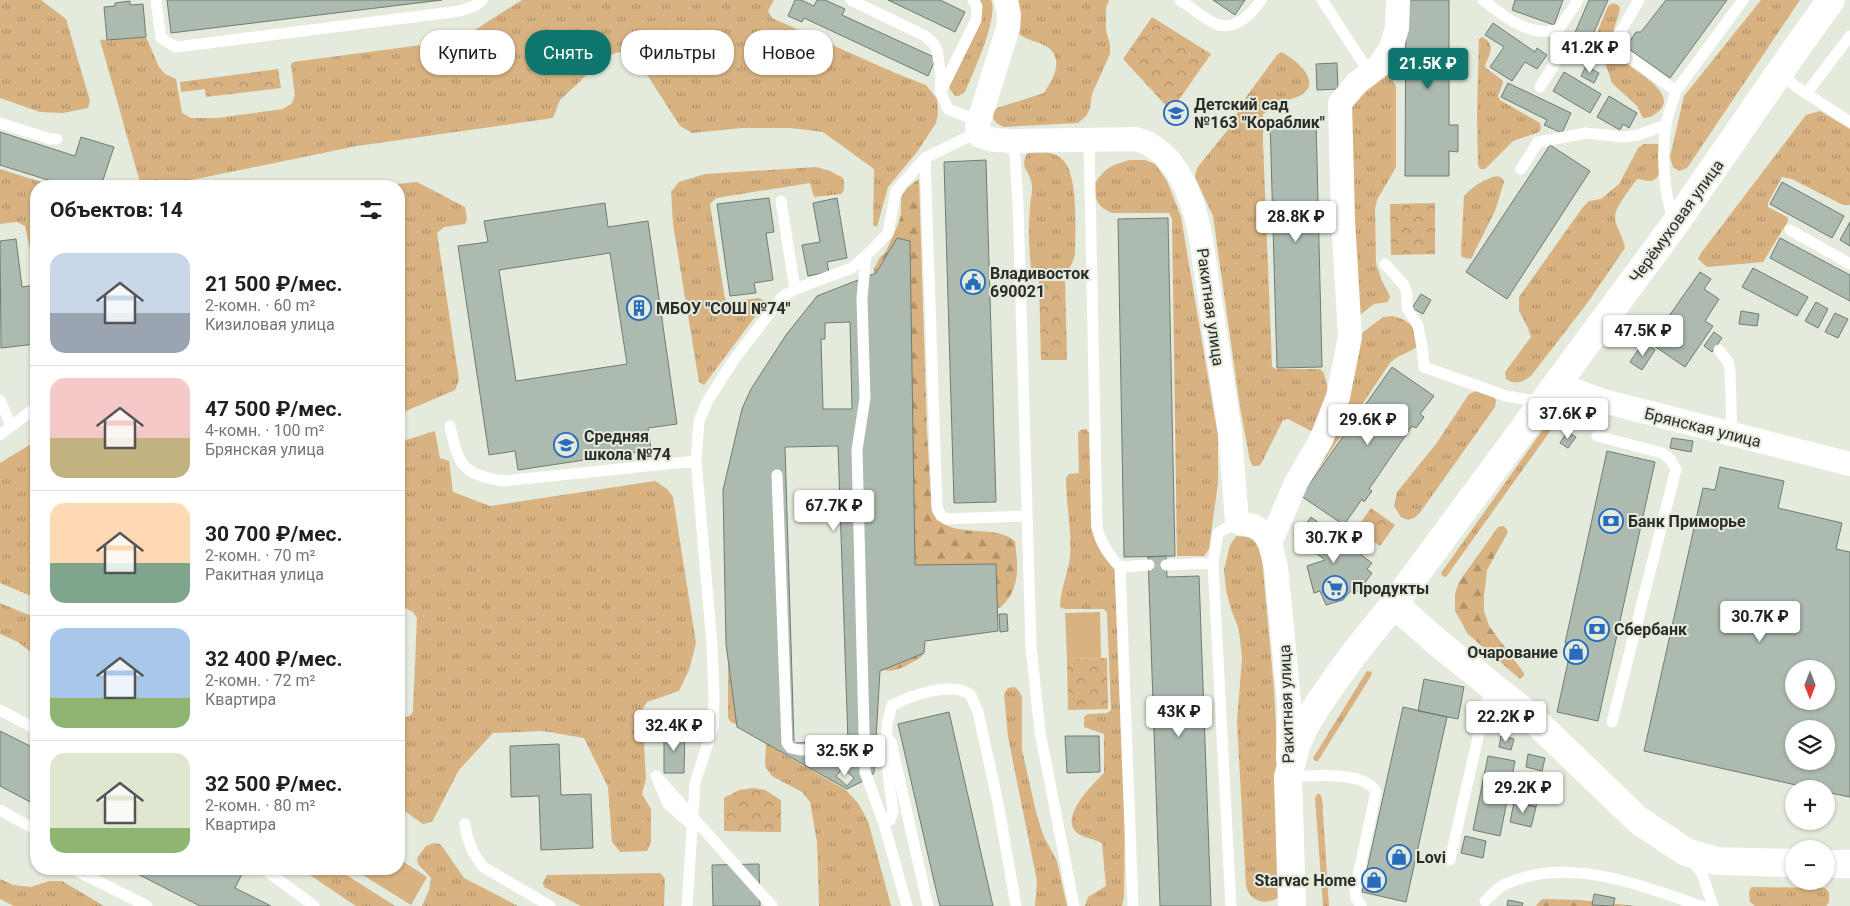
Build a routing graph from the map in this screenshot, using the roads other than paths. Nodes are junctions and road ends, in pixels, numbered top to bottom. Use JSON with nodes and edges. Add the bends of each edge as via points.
{"nodes":[{"id":1,"x":156,"y":0,"type":"edge"},
{"id":2,"x":482,"y":0,"type":"edge"},
{"id":3,"x":851,"y":0,"type":"edge"},
{"id":4,"x":973,"y":0,"type":"edge"},
{"id":5,"x":1006,"y":0,"type":"edge"},
{"id":6,"x":1180,"y":0,"type":"edge"},
{"id":7,"x":1261,"y":0,"type":"edge"},
{"id":8,"x":1322,"y":0,"type":"edge"},
{"id":9,"x":1398,"y":0,"type":"edge"},
{"id":10,"x":1483,"y":0,"type":"edge"},
{"id":11,"x":1578,"y":0,"type":"edge"},
{"id":12,"x":1639,"y":0,"type":"edge"},
{"id":13,"x":1743,"y":0,"type":"edge"},
{"id":14,"x":1831,"y":0,"type":"edge"},
{"id":15,"x":1559,"y":29,"type":"junction"},
{"id":16,"x":1850,"y":36,"type":"edge"},
{"id":17,"x":1370,"y":72,"type":"junction"},
{"id":18,"x":1780,"y":72,"type":"junction"},
{"id":19,"x":1540,"y":87,"type":"dead end"},
{"id":20,"x":940,"y":91,"type":"junction"},
{"id":21,"x":1676,"y":91,"type":"junction"},
{"id":22,"x":1806,"y":94,"type":"junction"},
{"id":23,"x":1850,"y":122,"type":"edge"},
{"id":24,"x":0,"y":123,"type":"edge"},
{"id":25,"x":1666,"y":125,"type":"junction"},
{"id":26,"x":978,"y":127,"type":"junction"},
{"id":27,"x":57,"y":139,"type":"dead end"},
{"id":28,"x":1089,"y":140,"type":"junction"},
{"id":29,"x":1014,"y":141,"type":"junction"},
{"id":30,"x":925,"y":158,"type":"junction"},
{"id":31,"x":1520,"y":169,"type":"dead end"},
{"id":32,"x":781,"y":201,"type":"dead end"},
{"id":33,"x":1675,"y":224,"type":"junction"},
{"id":34,"x":1790,"y":230,"type":"dead end"},
{"id":35,"x":866,"y":255,"type":"junction"},
{"id":36,"x":1385,"y":264,"type":"dead end"},
{"id":37,"x":1850,"y":264,"type":"edge"},
{"id":38,"x":795,"y":289,"type":"junction"},
{"id":39,"x":1719,"y":350,"type":"dead end"},
{"id":40,"x":1550,"y":393,"type":"junction"},
{"id":41,"x":0,"y":400,"type":"edge"},
{"id":42,"x":30,"y":412,"type":"edge"},
{"id":43,"x":11,"y":426,"type":"junction"},
{"id":44,"x":450,"y":426,"type":"dead end"},
{"id":45,"x":0,"y":435,"type":"edge"},
{"id":46,"x":1732,"y":435,"type":"junction"},
{"id":47,"x":1597,"y":436,"type":"dead end"},
{"id":48,"x":696,"y":461,"type":"junction"},
{"id":49,"x":1848,"y":466,"type":"edge"},
{"id":50,"x":777,"y":475,"type":"dead end"},
{"id":51,"x":1027,"y":516,"type":"junction"},
{"id":52,"x":1237,"y":522,"type":"junction"},
{"id":53,"x":1270,"y":543,"type":"junction"},
{"id":54,"x":1213,"y":563,"type":"junction"},
{"id":55,"x":1149,"y":565,"type":"dead end"},
{"id":56,"x":1166,"y":565,"type":"dead end"},
{"id":57,"x":1120,"y":566,"type":"junction"},
{"id":58,"x":1394,"y":604,"type":"junction"},
{"id":59,"x":1496,"y":690,"type":"junction"},
{"id":60,"x":0,"y":710,"type":"edge"},
{"id":61,"x":1612,"y":722,"type":"dead end"},
{"id":62,"x":887,"y":724,"type":"junction"},
{"id":63,"x":30,"y":726,"type":"edge"},
{"id":64,"x":865,"y":748,"type":"junction"},
{"id":65,"x":1288,"y":777,"type":"junction"},
{"id":66,"x":0,"y":810,"type":"edge"},
{"id":67,"x":465,"y":824,"type":"dead end"},
{"id":68,"x":884,"y":824,"type":"junction"},
{"id":69,"x":692,"y":826,"type":"junction"},
{"id":70,"x":30,"y":827,"type":"edge"},
{"id":71,"x":1686,"y":852,"type":"junction"},
{"id":72,"x":1450,"y":860,"type":"dead end"},
{"id":73,"x":1785,"y":863,"type":"edge"},
{"id":74,"x":1835,"y":864,"type":"edge"},
{"id":75,"x":1850,"y":864,"type":"edge"},
{"id":76,"x":85,"y":875,"type":"edge"},
{"id":77,"x":272,"y":875,"type":"edge"},
{"id":78,"x":1486,"y":901,"type":"dead end"},
{"id":79,"x":147,"y":906,"type":"edge"},
{"id":80,"x":314,"y":906,"type":"edge"},
{"id":81,"x":550,"y":906,"type":"edge"},
{"id":82,"x":687,"y":906,"type":"edge"},
{"id":83,"x":772,"y":906,"type":"edge"},
{"id":84,"x":907,"y":906,"type":"edge"},
{"id":85,"x":928,"y":906,"type":"edge"},
{"id":86,"x":1016,"y":906,"type":"edge"},
{"id":87,"x":1074,"y":906,"type":"edge"},
{"id":88,"x":1133,"y":906,"type":"edge"},
{"id":89,"x":1231,"y":906,"type":"edge"},
{"id":90,"x":1292,"y":906,"type":"edge"},
{"id":91,"x":1361,"y":906,"type":"edge"},
{"id":92,"x":1702,"y":906,"type":"edge"},
{"id":93,"x":1713,"y":906,"type":"edge"}],
"edges":[{"from":1,"to":2,"type":"lane","via":[[161,38],[176,47],[460,11]]},
{"from":3,"to":20,"type":"lane","via":[[933,43],[940,63]]},
{"from":4,"to":20,"type":"lane","via":[[977,6],[976,20]]},
{"from":5,"to":26,"type":"street","via":[[1008,28]]},
{"from":6,"to":7,"type":"lane","via":[[1217,25],[1242,21]]},
{"from":8,"to":17,"type":"lane"},
{"from":9,"to":17,"type":"street","via":[[1397,28],[1391,48],[1379,66]]},
{"from":10,"to":15,"type":"lane","via":[[1518,24],[1541,33]]},
{"from":11,"to":15,"type":"lane"},
{"from":12,"to":21,"type":"lane","via":[[1617,43],[1625,54]]},
{"from":13,"to":21,"type":"lane"},
{"from":14,"to":18,"type":"main road","name":"Черёмуховая улица"},
{"from":15,"to":19,"type":"lane","via":[[1558,58]]},
{"from":16,"to":22,"type":"lane"},
{"from":17,"to":53,"type":"street","via":[[1340,103],[1350,337],[1338,397],[1321,440],[1296,483]]},
{"from":18,"to":22,"type":"lane"},
{"from":18,"to":33,"type":"main road","name":"Черёмуховая улица"},
{"from":20,"to":26,"type":"lane","via":[[948,109]]},
{"from":21,"to":25,"type":"lane"},
{"from":22,"to":23,"type":"lane"},
{"from":24,"to":27,"type":"lane"},
{"from":25,"to":31,"type":"lane","via":[[1623,137],[1586,134],[1538,142]]},
{"from":25,"to":33,"type":"lane","via":[[1664,169],[1668,205]]},
{"from":26,"to":29,"type":"street","name":"Ракитная улица","via":[[980,136]]},
{"from":26,"to":30,"type":"lane"},
{"from":28,"to":29,"type":"street","name":"Ракитная улица"},
{"from":28,"to":52,"type":"street","name":"Ракитная улица","via":[[1136,139],[1148,142],[1157,148],[1186,187],[1198,222],[1202,248],[1230,433]]},
{"from":28,"to":57,"type":"lane","via":[[1097,527],[1104,546]]},
{"from":29,"to":51,"type":"lane"},
{"from":30,"to":35,"type":"lane","via":[[896,191],[888,233]]},
{"from":30,"to":51,"type":"lane","via":[[937,508],[947,519]]},
{"from":32,"to":38,"type":"lane"},
{"from":33,"to":40,"type":"main road","name":"Черёмуховая улица"},
{"from":34,"to":37,"type":"lane"},
{"from":35,"to":38,"type":"lane","via":[[852,268]]},
{"from":35,"to":64,"type":"lane","via":[[862,298],[865,398],[857,450]]},
{"from":36,"to":40,"type":"lane","via":[[1404,285],[1407,308],[1418,326],[1424,367],[1506,396]]},
{"from":38,"to":48,"type":"lane","via":[[782,298],[757,329],[707,402],[699,421]]},
{"from":39,"to":46,"type":"lane","via":[[1730,370]]},
{"from":40,"to":46,"type":"street","name":"Брянская улица","via":[[1603,401]]},
{"from":40,"to":58,"type":"main road","name":"Черёмуховая улица"},
{"from":41,"to":43,"type":"lane"},
{"from":42,"to":43,"type":"lane"},
{"from":43,"to":45,"type":"lane"},
{"from":44,"to":48,"type":"lane","via":[[456,453],[468,469],[481,477],[504,481]]},
{"from":46,"to":49,"type":"street","name":"Брянская улица"},
{"from":47,"to":61,"type":"lane","via":[[1662,453],[1676,469]]},
{"from":48,"to":69,"type":"lane","via":[[714,697],[713,728],[695,783]]},
{"from":50,"to":64,"type":"lane","via":[[787,743],[791,748],[800,750]]},
{"from":51,"to":87,"type":"lane","via":[[1031,647],[1039,723]]},
{"from":52,"to":53,"type":"street","via":[[1262,531]]},
{"from":52,"to":54,"type":"lane","via":[[1218,533]]},
{"from":53,"to":65,"type":"street","name":"Ракитная улица","via":[[1276,567],[1289,701]]},
{"from":54,"to":56,"type":"lane"},
{"from":54,"to":89,"type":"lane"},
{"from":55,"to":57,"type":"lane"},
{"from":57,"to":88,"type":"lane"},
{"from":58,"to":59,"type":"main road"},
{"from":58,"to":65,"type":"main road","name":"Черёмуховая улица","via":[[1353,654],[1306,724]]},
{"from":59,"to":71,"type":"main road","via":[[1532,718],[1638,820]]},
{"from":59,"to":72,"type":"lane","via":[[1486,702]]},
{"from":60,"to":63,"type":"lane"},
{"from":62,"to":68,"type":"lane","via":[[886,758],[893,812]]},
{"from":62,"to":85,"type":"lane"},
{"from":62,"to":86,"type":"lane","via":[[892,706],[902,700],[940,690],[956,689],[970,694],[978,712],[998,803]]},
{"from":64,"to":68,"type":"lane","via":[[865,772]]},
{"from":65,"to":90,"type":"main road","name":"Черёмуховая улица"},
{"from":65,"to":91,"type":"lane","via":[[1329,775],[1356,779],[1374,788],[1376,792],[1355,890]]},
{"from":66,"to":70,"type":"lane"},
{"from":67,"to":81,"type":"lane","via":[[473,852],[483,867]]},
{"from":68,"to":84,"type":"lane"},
{"from":69,"to":82,"type":"lane"},
{"from":69,"to":83,"type":"lane","via":[[668,804],[656,776]]},
{"from":71,"to":73,"type":"main road","via":[[1717,861]]},
{"from":71,"to":93,"type":"lane","via":[[1702,874]]},
{"from":74,"to":75,"type":"main road"},
{"from":76,"to":79,"type":"lane"},
{"from":77,"to":80,"type":"lane"},
{"from":78,"to":92,"type":"lane","via":[[1504,884],[1548,871],[1598,875]]}]}
